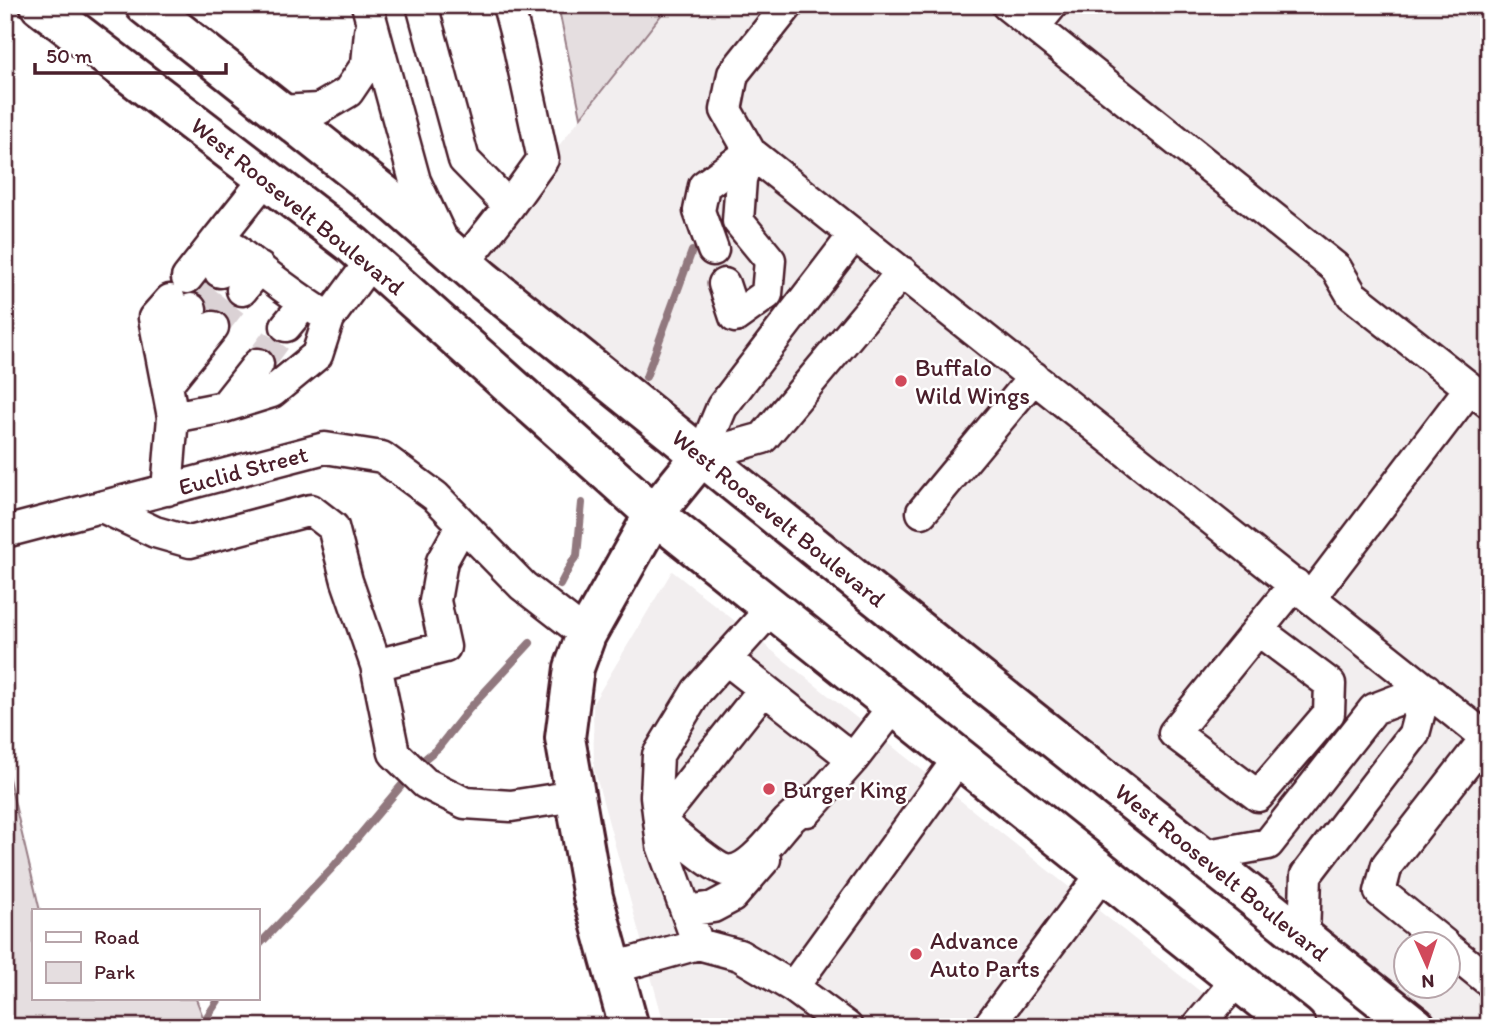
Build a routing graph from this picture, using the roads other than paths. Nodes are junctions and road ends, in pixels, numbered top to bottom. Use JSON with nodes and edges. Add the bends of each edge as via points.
{"nodes":[{"id":1,"x":40,"y":5,"type":"edge"},
{"id":2,"x":145,"y":5,"type":"edge"},
{"id":3,"x":422,"y":5,"type":"edge"},
{"id":4,"x":508,"y":5,"type":"edge"},
{"id":5,"x":788,"y":5,"type":"edge"},
{"id":6,"x":1007,"y":5,"type":"edge"},
{"id":7,"x":369,"y":11,"type":"edge"},
{"id":8,"x":1043,"y":16,"type":"edge"},
{"id":9,"x":278,"y":110,"type":"junction"},
{"id":10,"x":750,"y":152,"type":"junction"},
{"id":11,"x":266,"y":178,"type":"junction"},
{"id":12,"x":509,"y":206,"type":"junction"},
{"id":13,"x":854,"y":235,"type":"junction"},
{"id":14,"x":713,"y":250,"type":"dead end"},
{"id":15,"x":455,"y":256,"type":"junction"},
{"id":16,"x":371,"y":261,"type":"junction"},
{"id":17,"x":236,"y":263,"type":"junction"},
{"id":18,"x":902,"y":272,"type":"junction"},
{"id":19,"x":724,"y":284,"type":"dead end"},
{"id":20,"x":190,"y":303,"type":"junction"},
{"id":21,"x":317,"y":310,"type":"junction"},
{"id":22,"x":286,"y":326,"type":"tunnel mouth"},
{"id":23,"x":258,"y":363,"type":"tunnel mouth"},
{"id":24,"x":1034,"y":377,"type":"junction"},
{"id":25,"x":167,"y":384,"type":"junction"},
{"id":26,"x":1479,"y":395,"type":"edge"},
{"id":27,"x":224,"y":407,"type":"junction"},
{"id":28,"x":173,"y":417,"type":"junction"},
{"id":29,"x":702,"y":455,"type":"junction"},
{"id":30,"x":167,"y":490,"type":"junction"},
{"id":31,"x":102,"y":507,"type":"junction"},
{"id":32,"x":922,"y":512,"type":"dead end"},
{"id":33,"x":654,"y":514,"type":"junction"},
{"id":34,"x":462,"y":525,"type":"junction"},
{"id":35,"x":5,"y":532,"type":"edge"},
{"id":36,"x":1303,"y":590,"type":"junction"},
{"id":37,"x":772,"y":608,"type":"junction"},
{"id":38,"x":1258,"y":630,"type":"junction"},
{"id":39,"x":586,"y":635,"type":"junction"},
{"id":40,"x":726,"y":659,"type":"junction"},
{"id":41,"x":376,"y":666,"type":"junction"},
{"id":42,"x":764,"y":689,"type":"junction"},
{"id":43,"x":1426,"y":689,"type":"junction"},
{"id":44,"x":894,"y":706,"type":"junction"},
{"id":45,"x":1487,"y":739,"type":"edge"},
{"id":46,"x":959,"y":758,"type":"junction"},
{"id":47,"x":853,"y":759,"type":"junction"},
{"id":48,"x":575,"y":796,"type":"junction"},
{"id":49,"x":818,"y":798,"type":"junction"},
{"id":50,"x":659,"y":821,"type":"junction"},
{"id":51,"x":1202,"y":856,"type":"junction"},
{"id":52,"x":1104,"y":873,"type":"junction"},
{"id":53,"x":687,"y":911,"type":"junction"},
{"id":54,"x":1427,"y":930,"type":"edge"},
{"id":55,"x":1304,"y":938,"type":"junction"},
{"id":56,"x":698,"y":944,"type":"junction"},
{"id":57,"x":1462,"y":959,"type":"edge"},
{"id":58,"x":613,"y":968,"type":"junction"},
{"id":59,"x":1237,"y":980,"type":"junction"},
{"id":60,"x":1489,"y":981,"type":"edge"},
{"id":61,"x":793,"y":987,"type":"junction"},
{"id":62,"x":629,"y":1027,"type":"edge"},
{"id":63,"x":847,"y":1027,"type":"edge"},
{"id":64,"x":988,"y":1027,"type":"edge"},
{"id":65,"x":1197,"y":1027,"type":"edge"},
{"id":66,"x":1296,"y":1027,"type":"edge"},
{"id":67,"x":1416,"y":1027,"type":"edge"}],
"edges":[{"from":1,"to":11,"type":"main road","name":"West Roosevelt Boulevard"},
{"from":2,"to":9,"type":"main road","name":"West Roosevelt Boulevard"},
{"from":3,"to":12,"type":"street","via":[[464,160]]},
{"from":4,"to":12,"type":"street","via":[[543,159]]},
{"from":5,"to":10,"type":"street","via":[[733,74],[726,110]]},
{"from":6,"to":8,"type":"street"},
{"from":7,"to":9,"type":"street","via":[[367,64],[348,92],[319,109]]},
{"from":7,"to":15,"type":"street","via":[[415,181]]},
{"from":8,"to":26,"type":"street","via":[[1336,268],[1352,295]]},
{"from":9,"to":15,"type":"main road","name":"West Roosevelt Boulevard"},
{"from":10,"to":13,"type":"street"},
{"from":10,"to":14,"type":"street","via":[[704,186],[699,211]]},
{"from":10,"to":19,"type":"street","via":[[741,179],[738,221],[770,260],[767,294],[735,317]]},
{"from":11,"to":16,"type":"main road","name":"West Roosevelt Boulevard"},
{"from":11,"to":17,"type":"street"},
{"from":12,"to":15,"type":"street"},
{"from":13,"to":18,"type":"street"},
{"from":13,"to":29,"type":"street","via":[[722,407]]},
{"from":15,"to":29,"type":"main road","name":"West Roosevelt Boulevard"},
{"from":16,"to":21,"type":"street"},
{"from":16,"to":33,"type":"main road","name":"West Roosevelt Boulevard"},
{"from":17,"to":20,"type":"street"},
{"from":17,"to":21,"type":"street"},
{"from":18,"to":24,"type":"street"},
{"from":18,"to":29,"type":"street","via":[[763,438]]},
{"from":20,"to":25,"type":"street"},
{"from":20,"to":25,"type":"street","via":[[154,318]]},
{"from":21,"to":22,"type":"street"},
{"from":21,"to":27,"type":"street","via":[[317,355],[272,392]]},
{"from":23,"to":27,"type":"street"},
{"from":24,"to":32,"type":"street"},
{"from":24,"to":36,"type":"street"},
{"from":25,"to":28,"type":"street"},
{"from":26,"to":36,"type":"street"},
{"from":27,"to":28,"type":"street"},
{"from":28,"to":30,"type":"street"},
{"from":29,"to":33,"type":"main road"},
{"from":29,"to":51,"type":"main road","name":"West Roosevelt Boulevard"},
{"from":30,"to":31,"type":"street","name":"Euclid Street"},
{"from":30,"to":34,"type":"street","name":"Euclid Street","via":[[325,448],[382,457],[435,496]]},
{"from":31,"to":35,"type":"street","name":"Euclid Street"},
{"from":31,"to":41,"type":"street","via":[[155,532],[190,542],[311,510],[333,527]]},
{"from":33,"to":37,"type":"main road","name":"West Roosevelt Boulevard"},
{"from":33,"to":39,"type":"main road"},
{"from":34,"to":39,"type":"street","name":"Euclid Street","via":[[523,586]]},
{"from":34,"to":41,"type":"street","via":[[442,561],[435,601],[445,648]]},
{"from":36,"to":38,"type":"street"},
{"from":36,"to":43,"type":"street"},
{"from":37,"to":40,"type":"street"},
{"from":37,"to":44,"type":"main road","name":"West Roosevelt Boulevard"},
{"from":38,"to":38,"type":"street","via":[[1330,684],[1329,713],[1258,796],[1174,733]]},
{"from":39,"to":48,"type":"main road","via":[[575,668],[565,738]]},
{"from":40,"to":42,"type":"street"},
{"from":40,"to":50,"type":"street","via":[[697,691],[658,755]]},
{"from":41,"to":48,"type":"street","via":[[394,753],[425,783],[465,803],[511,806]]},
{"from":42,"to":47,"type":"street"},
{"from":42,"to":50,"type":"street"},
{"from":43,"to":45,"type":"street"},
{"from":43,"to":51,"type":"street","via":[[1374,709],[1268,844]]},
{"from":43,"to":55,"type":"street","via":[[1414,734],[1306,875]]},
{"from":44,"to":46,"type":"main road","name":"West Roosevelt Boulevard"},
{"from":44,"to":47,"type":"street"},
{"from":45,"to":54,"type":"street","via":[[1387,865],[1380,892]]},
{"from":46,"to":52,"type":"main road","name":"West Roosevelt Boulevard"},
{"from":46,"to":61,"type":"street"},
{"from":47,"to":49,"type":"street"},
{"from":48,"to":58,"type":"main road","via":[[593,897]]},
{"from":49,"to":50,"type":"street","via":[[739,869],[726,870],[711,862]]},
{"from":49,"to":53,"type":"street","via":[[732,897]]},
{"from":50,"to":53,"type":"street","via":[[662,845]]},
{"from":51,"to":55,"type":"main road","name":"West Roosevelt Boulevard"},
{"from":52,"to":59,"type":"main road","name":"West Roosevelt Boulevard"},
{"from":52,"to":64,"type":"street"},
{"from":53,"to":56,"type":"street"},
{"from":55,"to":67,"type":"main road","name":"West Roosevelt Boulevard"},
{"from":56,"to":58,"type":"street"},
{"from":56,"to":61,"type":"street","via":[[739,955]]},
{"from":57,"to":60,"type":"street"},
{"from":58,"to":62,"type":"main road"},
{"from":59,"to":65,"type":"street"},
{"from":59,"to":66,"type":"main road","name":"West Roosevelt Boulevard"},
{"from":61,"to":63,"type":"street"}]}
